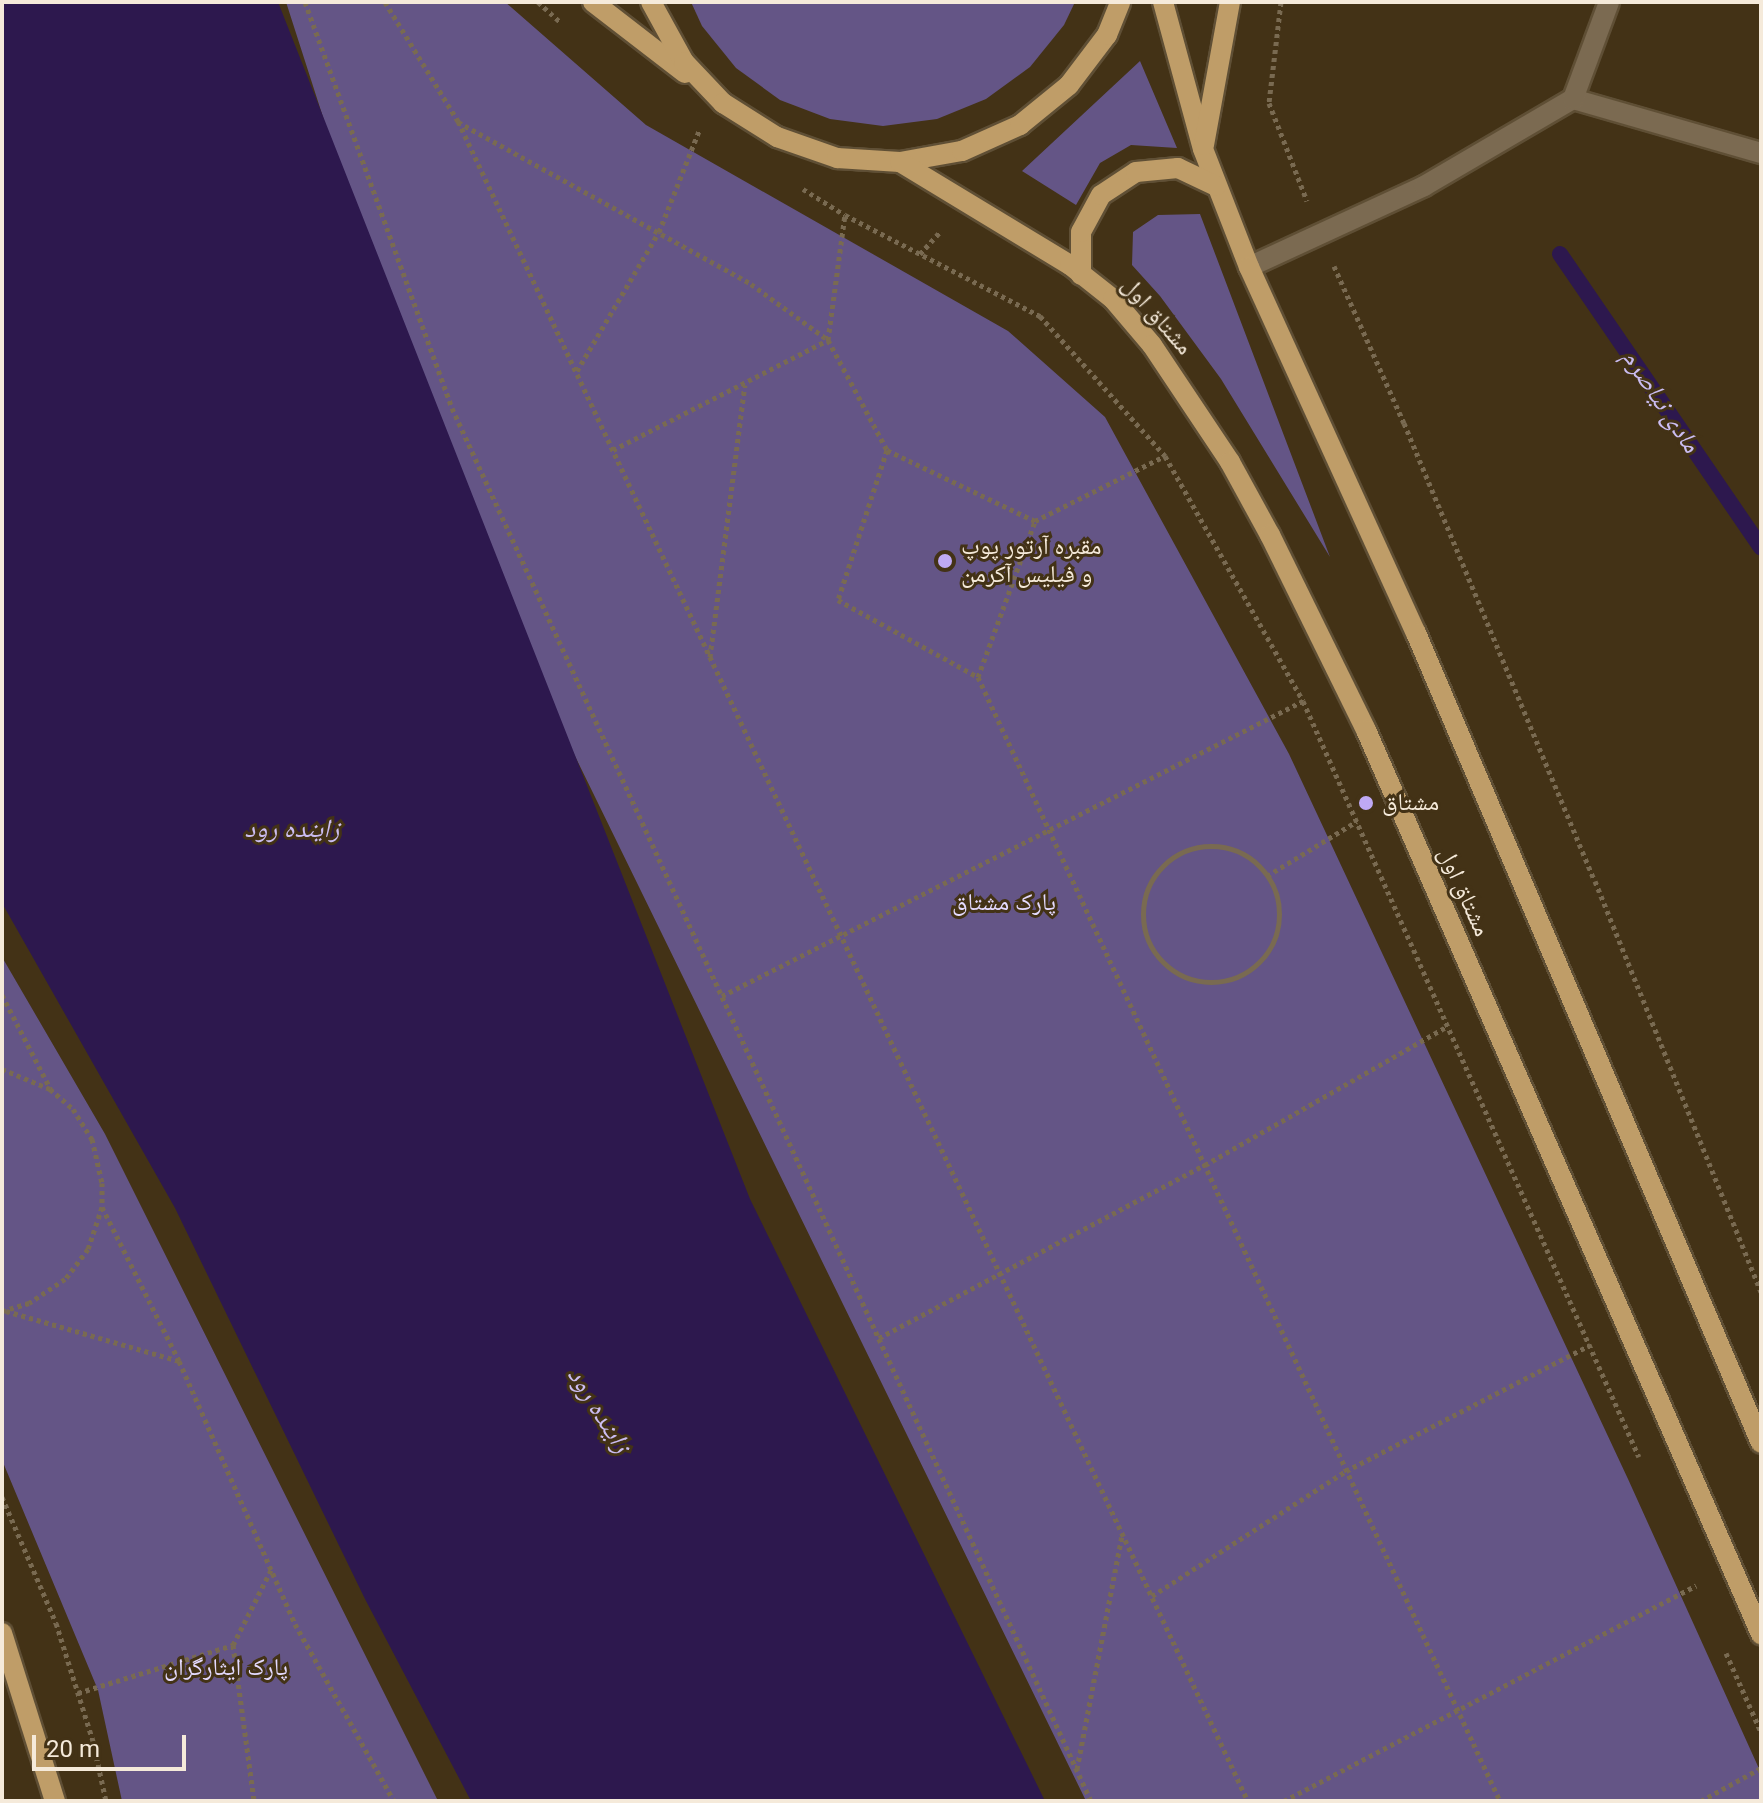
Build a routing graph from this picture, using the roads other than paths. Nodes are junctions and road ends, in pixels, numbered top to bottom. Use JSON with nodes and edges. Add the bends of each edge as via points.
{"nodes":[{"id":1,"x":593,"y":2,"type":"edge"},
{"id":2,"x":651,"y":2,"type":"edge"},
{"id":3,"x":1120,"y":2,"type":"edge"},
{"id":4,"x":1163,"y":2,"type":"edge"},
{"id":5,"x":1230,"y":2,"type":"edge"},
{"id":6,"x":1609,"y":2,"type":"edge"},
{"id":7,"x":1573,"y":99,"type":"junction"},
{"id":8,"x":723,"y":103,"type":"junction"},
{"id":9,"x":1203,"y":149,"type":"junction"},
{"id":10,"x":1761,"y":153,"type":"edge"},
{"id":11,"x":900,"y":162,"type":"junction"},
{"id":12,"x":1216,"y":186,"type":"junction"},
{"id":13,"x":1249,"y":267,"type":"junction"},
{"id":14,"x":1081,"y":275,"type":"junction"},
{"id":15,"x":1761,"y":1443,"type":"edge"},
{"id":16,"x":2,"y":1633,"type":"edge"},
{"id":17,"x":1761,"y":1634,"type":"edge"},
{"id":18,"x":55,"y":1801,"type":"edge"}],
"edges":[{"from":1,"to":8,"type":"main road"},
{"from":2,"to":8,"type":"main road","via":[[684,62]]},
{"from":3,"to":11,"type":"main road","via":[[1107,35],[1069,85],[1020,125],[962,151]]},
{"from":4,"to":9,"type":"main road"},
{"from":5,"to":9,"type":"main road"},
{"from":6,"to":7,"type":"lane"},
{"from":7,"to":10,"type":"lane"},
{"from":7,"to":13,"type":"lane","via":[[1424,186]]},
{"from":8,"to":11,"type":"main road","via":[[777,137],[837,158]]},
{"from":9,"to":12,"type":"main road"},
{"from":11,"to":14,"type":"main road","name":"مشتاق اول"},
{"from":12,"to":13,"type":"main road"},
{"from":12,"to":14,"type":"main road","via":[[1178,168],[1136,172],[1112,187],[1101,195],[1081,232]]},
{"from":13,"to":15,"type":"main road","via":[[1416,633]]},
{"from":14,"to":17,"type":"main road","name":"مشتاق اول","via":[[1113,299],[1152,345],[1230,462],[1270,535],[1366,730]]},
{"from":16,"to":18,"type":"main road"}]}
